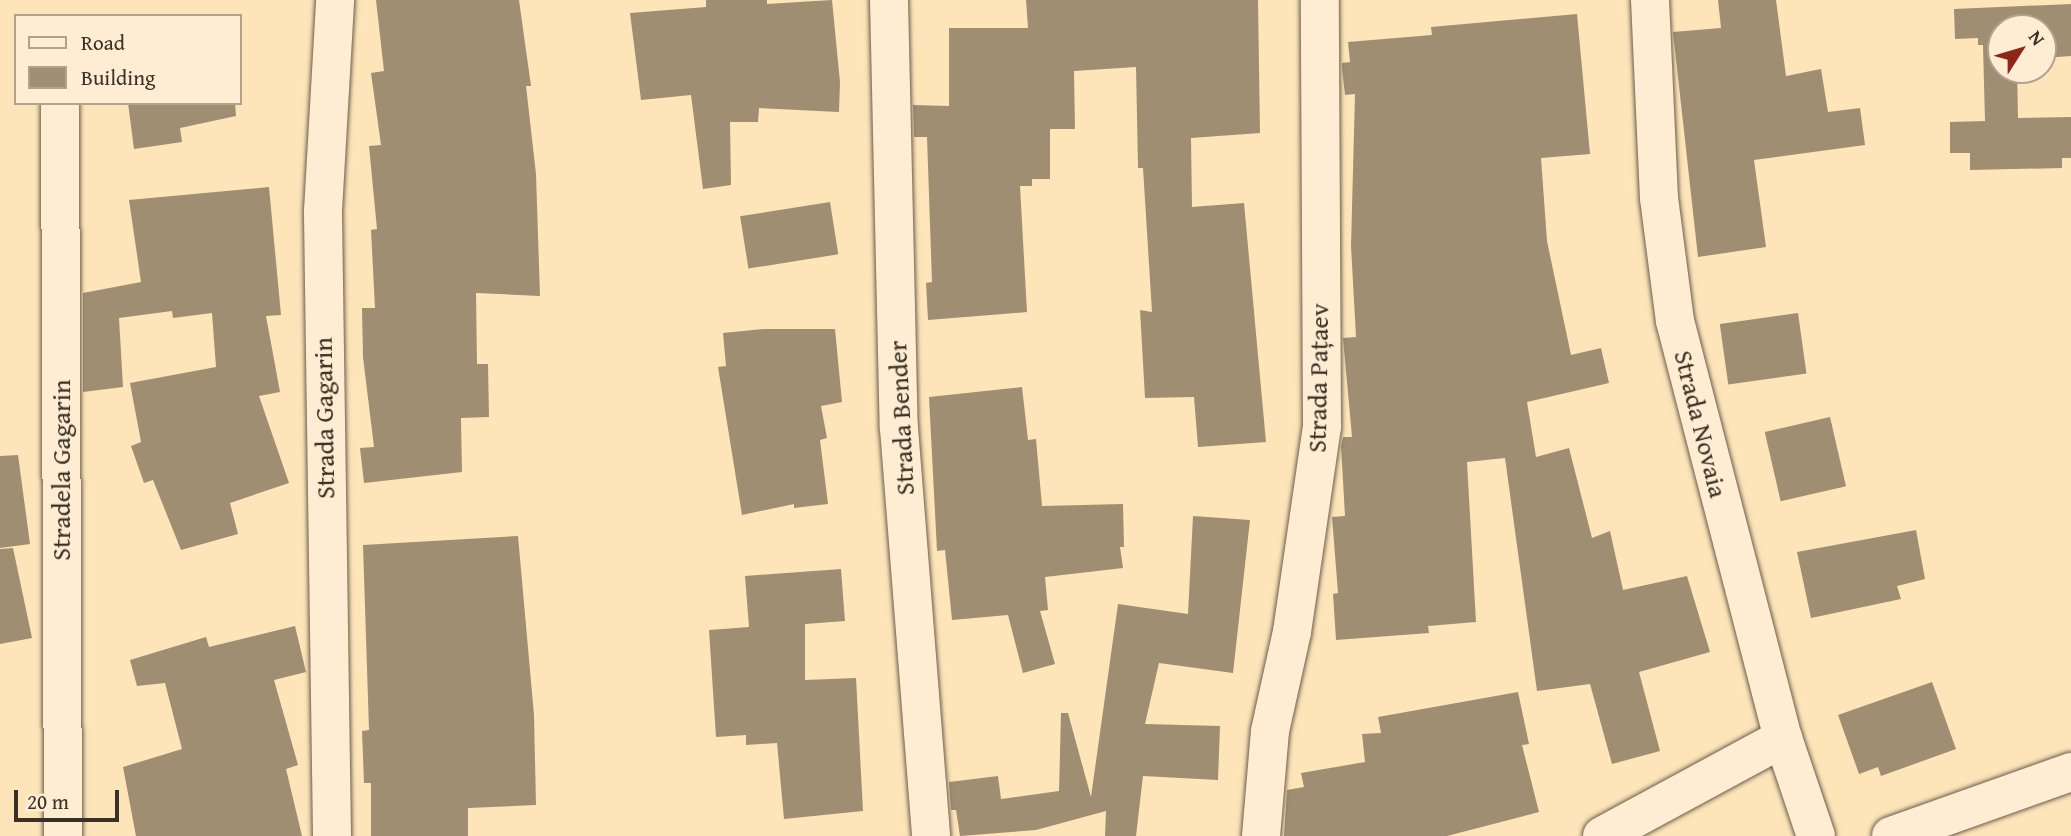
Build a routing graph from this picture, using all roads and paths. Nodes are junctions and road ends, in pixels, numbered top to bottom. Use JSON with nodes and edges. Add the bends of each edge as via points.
{"nodes":[{"id":1,"x":335,"y":0,"type":"edge"},
{"id":2,"x":889,"y":0,"type":"edge"},
{"id":3,"x":1320,"y":0,"type":"edge"},
{"id":4,"x":1650,"y":0,"type":"edge"},
{"id":5,"x":60,"y":105,"type":"edge"},
{"id":6,"x":1783,"y":738,"type":"junction"},
{"id":7,"x":2071,"y":772,"type":"edge"},
{"id":8,"x":63,"y":836,"type":"edge"},
{"id":9,"x":332,"y":836,"type":"edge"},
{"id":10,"x":931,"y":836,"type":"edge"},
{"id":11,"x":1261,"y":836,"type":"edge"},
{"id":12,"x":1602,"y":836,"type":"edge"},
{"id":13,"x":1816,"y":836,"type":"edge"},
{"id":14,"x":1891,"y":836,"type":"edge"}],
"edges":[{"from":1,"to":9,"type":"street","name":"Strada Gagarin","via":[[323,211]]},
{"from":2,"to":10,"type":"street","name":"Strada Bender","via":[[898,428]]},
{"from":3,"to":11,"type":"street","name":"Strada Pațaev","via":[[1322,427],[1292,632],[1270,731]]},
{"from":4,"to":6,"type":"street","name":"Strada Novaia","via":[[1659,198],[1675,321]]},
{"from":5,"to":8,"type":"street","name":"Stradela Gagarin"},
{"from":6,"to":12,"type":"street"},
{"from":6,"to":13,"type":"street","name":"Strada Novaia"},
{"from":7,"to":14,"type":"street"}]}
